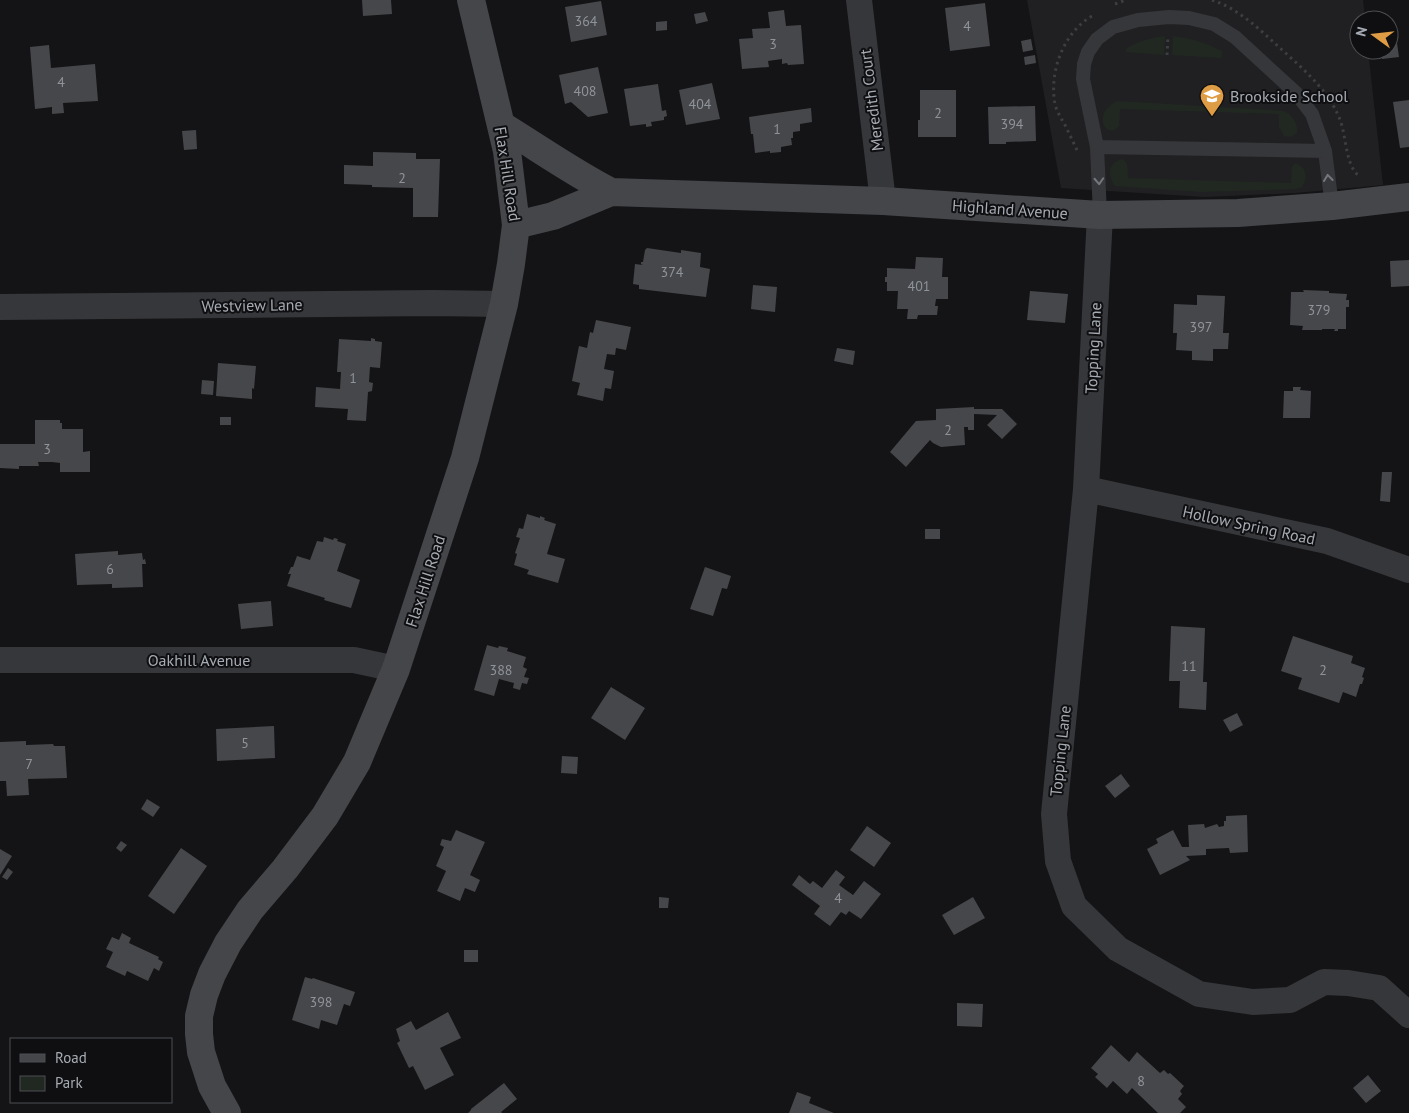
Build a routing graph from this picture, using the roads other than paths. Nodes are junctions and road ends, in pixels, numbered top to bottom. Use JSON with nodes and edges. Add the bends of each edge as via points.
{"nodes":[{"id":1,"x":470,"y":0,"type":"edge"},
{"id":2,"x":859,"y":0,"type":"edge"},
{"id":3,"x":501,"y":125,"type":"junction"},
{"id":4,"x":1097,"y":147,"type":"junction"},
{"id":5,"x":1325,"y":151,"type":"junction"},
{"id":6,"x":610,"y":192,"type":"junction"},
{"id":7,"x":1409,"y":197,"type":"edge"},
{"id":8,"x":883,"y":201,"type":"junction"},
{"id":9,"x":1332,"y":206,"type":"junction"},
{"id":10,"x":1100,"y":215,"type":"junction"},
{"id":11,"x":516,"y":225,"type":"junction"},
{"id":12,"x":504,"y":304,"type":"junction"},
{"id":13,"x":0,"y":307,"type":"edge"},
{"id":14,"x":1086,"y":490,"type":"junction"},
{"id":15,"x":1409,"y":570,"type":"edge"},
{"id":16,"x":0,"y":660,"type":"edge"},
{"id":17,"x":396,"y":669,"type":"junction"},
{"id":18,"x":1409,"y":1015,"type":"edge"},
{"id":19,"x":227,"y":1113,"type":"edge"}],
"edges":[{"from":1,"to":3,"type":"main road","name":"Flax Hill Road"},
{"from":2,"to":8,"type":"street","name":"Meredith Court"},
{"from":3,"to":6,"type":"main road","name":"Highland Avenue"},
{"from":3,"to":11,"type":"main road","name":"Flax Hill Road"},
{"from":4,"to":5,"type":"lane"},
{"from":4,"to":5,"type":"lane","via":[[1083,79],[1088,52],[1097,39],[1113,27],[1169,17],[1214,24],[1235,37],[1296,93],[1312,114]]},
{"from":4,"to":10,"type":"lane","one_way":true},
{"from":9,"to":5,"type":"lane","one_way":true},
{"from":6,"to":8,"type":"main road","name":"Highland Avenue"},
{"from":6,"to":11,"type":"main road","name":"Highland Avenue","via":[[553,216]]},
{"from":7,"to":9,"type":"main road","name":"Highland Avenue"},
{"from":8,"to":10,"type":"main road","name":"Highland Avenue"},
{"from":9,"to":10,"type":"main road","name":"Highland Avenue","via":[[1238,213]]},
{"from":10,"to":14,"type":"street","name":"Topping Lane"},
{"from":11,"to":12,"type":"main road","name":"Flax Hill Road"},
{"from":12,"to":13,"type":"street","name":"Westview Lane"},
{"from":12,"to":17,"type":"main road","name":"Flax Hill Road","via":[[465,458]]},
{"from":14,"to":15,"type":"street","name":"Hollow Spring Road","via":[[1327,541]]},
{"from":14,"to":18,"type":"street","name":"Topping Lane","via":[[1054,814],[1058,861],[1074,906],[1118,949],[1198,994],[1252,1002],[1290,1000],[1324,982],[1348,983],[1379,988]]},
{"from":16,"to":17,"type":"street","name":"Oakhill Avenue","via":[[354,660]]},
{"from":17,"to":19,"type":"main road","name":"Flax Hill Road","via":[[357,762],[329,808],[228,943],[204,995],[199,1016],[201,1052],[212,1086]]}]}
